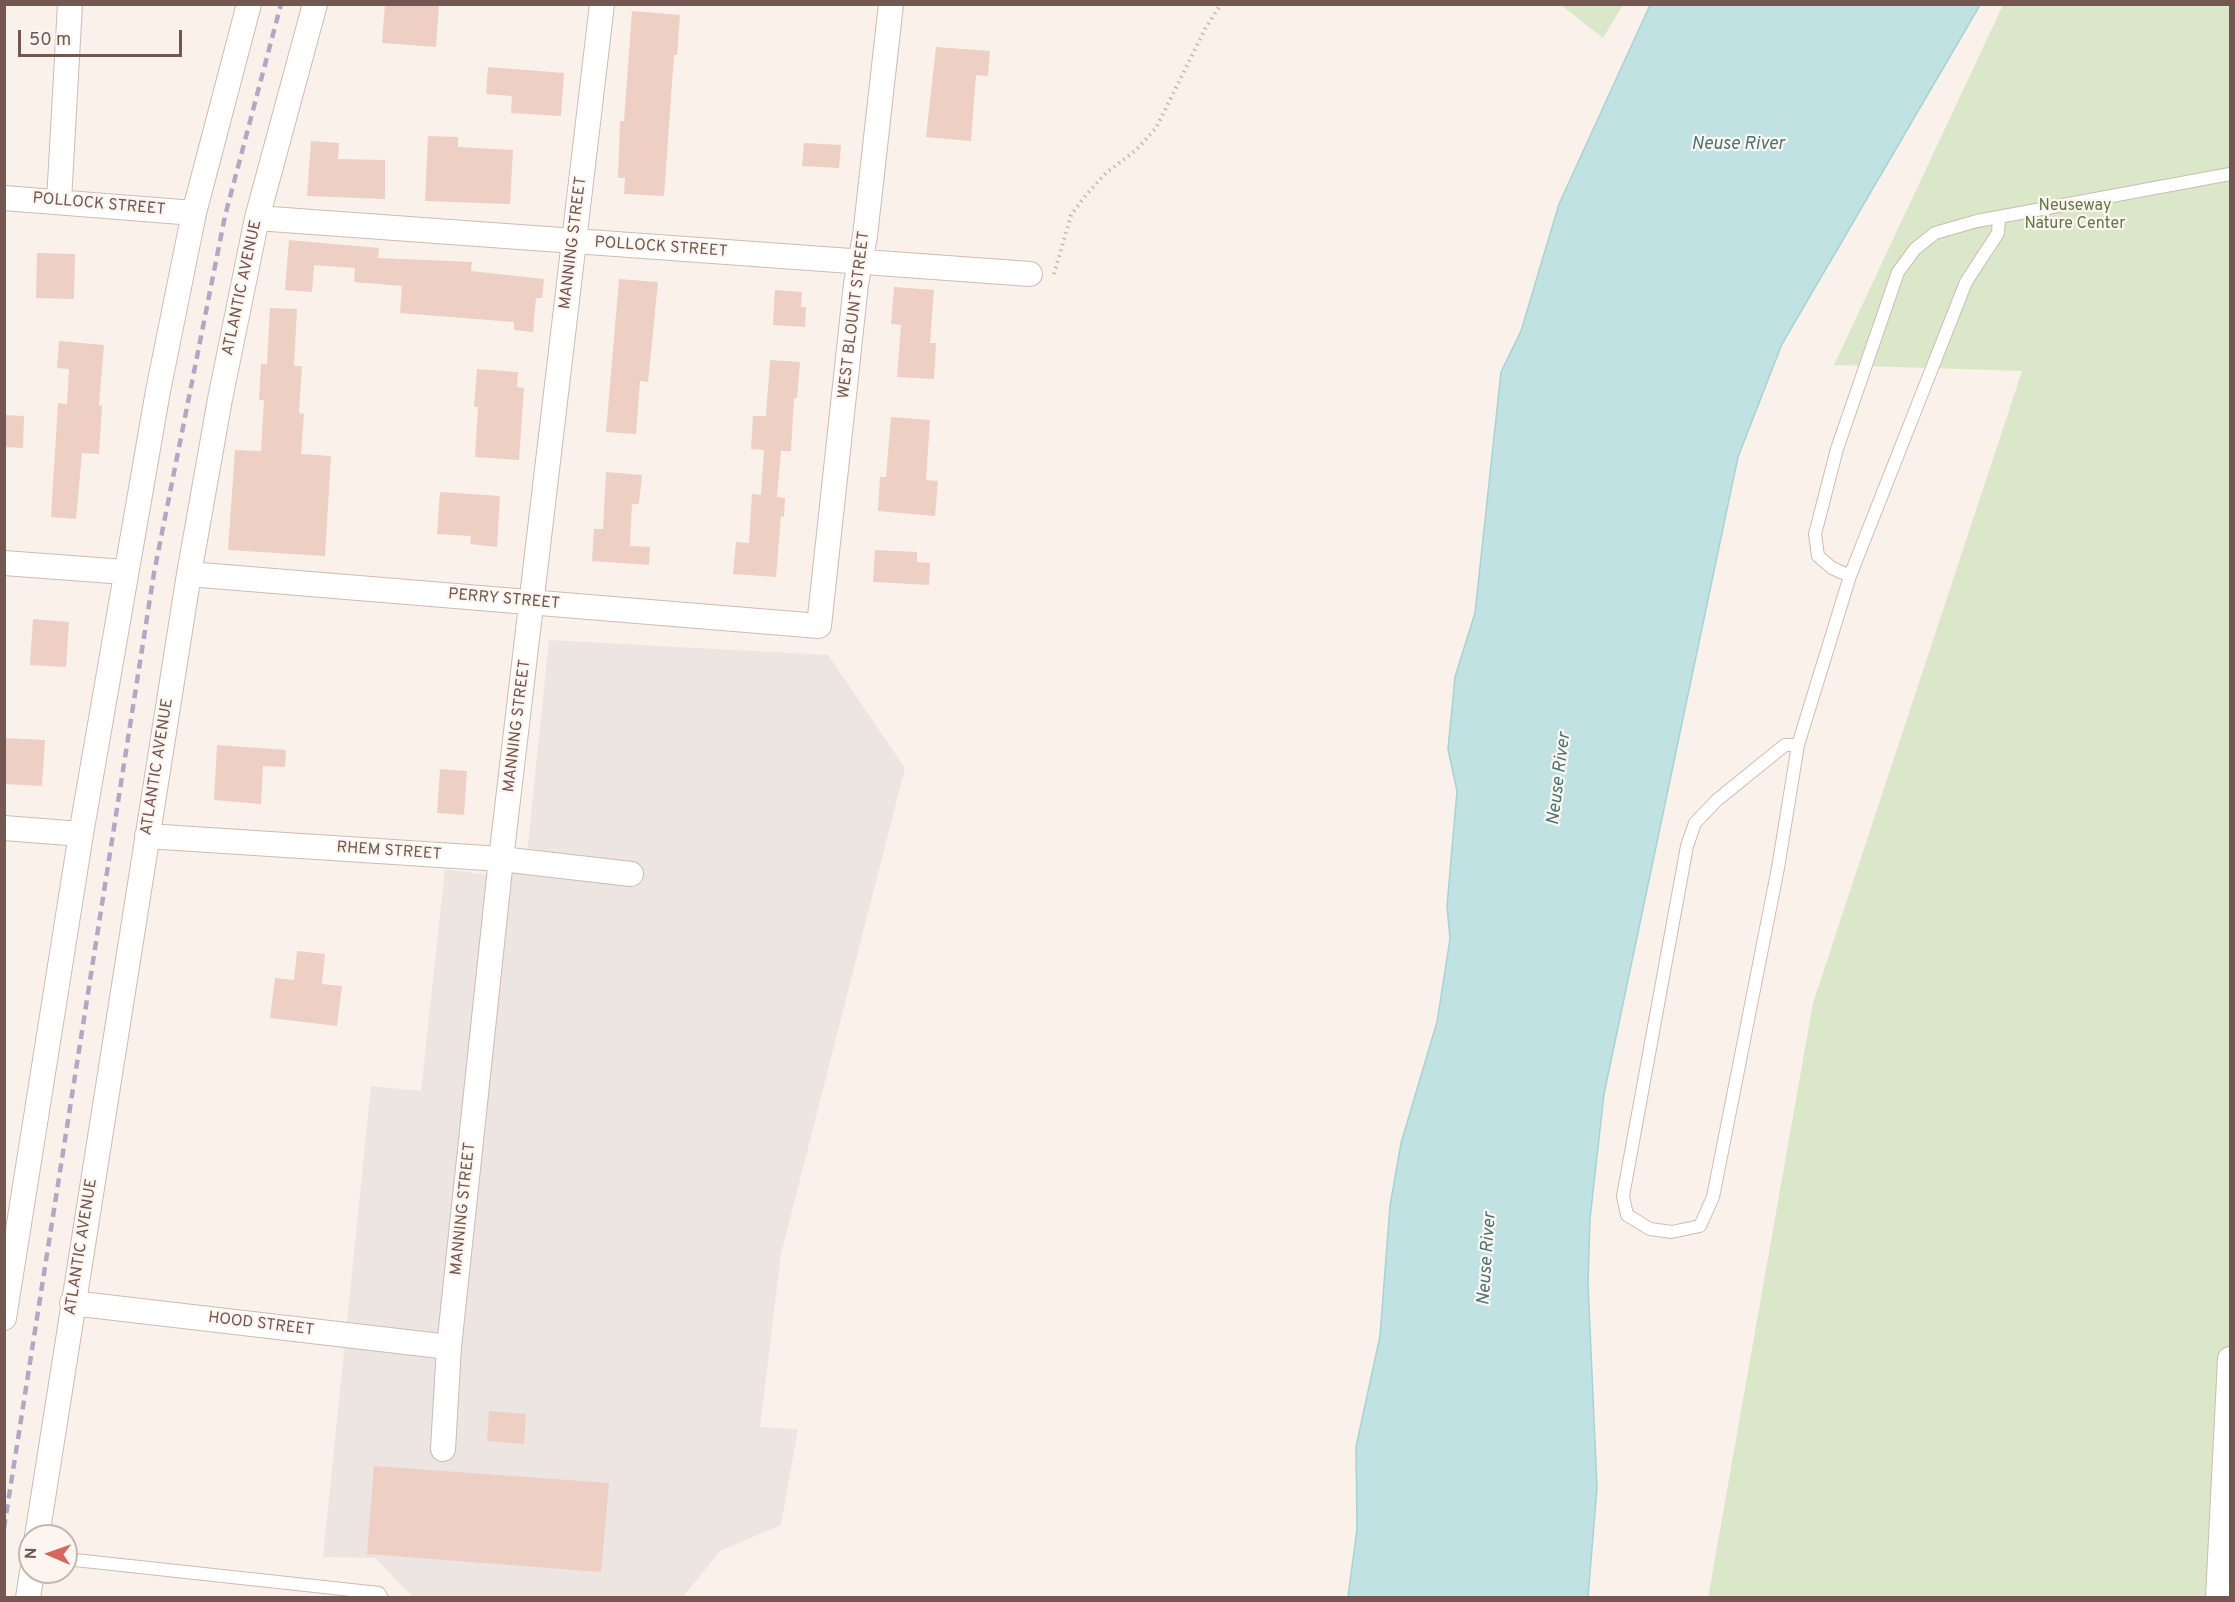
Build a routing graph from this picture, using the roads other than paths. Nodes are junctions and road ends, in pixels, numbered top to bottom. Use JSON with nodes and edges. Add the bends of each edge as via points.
{"nodes":[{"id":1,"x":70,"y":4,"type":"edge"},
{"id":2,"x":249,"y":4,"type":"edge"},
{"id":3,"x":315,"y":4,"type":"edge"},
{"id":4,"x":602,"y":4,"type":"edge"},
{"id":5,"x":891,"y":4,"type":"edge"},
{"id":6,"x":2230,"y":174,"type":"edge"},
{"id":7,"x":4,"y":198,"type":"edge"},
{"id":8,"x":59,"y":201,"type":"junction"},
{"id":9,"x":194,"y":213,"type":"junction"},
{"id":10,"x":1999,"y":217,"type":"junction"},
{"id":11,"x":257,"y":218,"type":"junction"},
{"id":12,"x":573,"y":242,"type":"junction"},
{"id":13,"x":861,"y":261,"type":"junction"},
{"id":14,"x":1030,"y":274,"type":"road end"},
{"id":15,"x":4,"y":563,"type":"edge"},
{"id":16,"x":125,"y":572,"type":"junction"},
{"id":17,"x":189,"y":574,"type":"junction"},
{"id":18,"x":1850,"y":576,"type":"junction"},
{"id":19,"x":533,"y":603,"type":"junction"},
{"id":20,"x":819,"y":626,"type":"joint"},
{"id":21,"x":1798,"y":745,"type":"junction"},
{"id":22,"x":4,"y":828,"type":"edge"},
{"id":23,"x":81,"y":834,"type":"junction"},
{"id":24,"x":147,"y":836,"type":"junction"},
{"id":25,"x":501,"y":859,"type":"junction"},
{"id":26,"x":631,"y":874,"type":"dead end"},
{"id":27,"x":72,"y":1303,"type":"junction"},
{"id":28,"x":4,"y":1318,"type":"edge"},
{"id":29,"x":449,"y":1347,"type":"junction"},
{"id":30,"x":2230,"y":1359,"type":"edge"},
{"id":31,"x":443,"y":1449,"type":"dead end"},
{"id":32,"x":39,"y":1524,"type":"edge"},
{"id":33,"x":78,"y":1560,"type":"edge"},
{"id":34,"x":382,"y":1598,"type":"edge"},
{"id":35,"x":2218,"y":1598,"type":"edge"}],
"edges":[{"from":1,"to":8,"type":"street"},
{"from":2,"to":9,"type":"street"},
{"from":3,"to":11,"type":"street","name":"ATLANTIC AVENUE"},
{"from":4,"to":12,"type":"street","name":"MANNING STREET"},
{"from":5,"to":13,"type":"street","name":"WEST BLOUNT STREET"},
{"from":6,"to":10,"type":"lane"},
{"from":7,"to":8,"type":"street","name":"POLLOCK STREET"},
{"from":8,"to":9,"type":"street","name":"POLLOCK STREET"},
{"from":9,"to":16,"type":"street"},
{"from":10,"to":18,"type":"lane","via":[[1998,233],[1966,282]]},
{"from":10,"to":18,"type":"lane","via":[[1935,233],[1915,249],[1898,272],[1837,448],[1815,534],[1818,556]]},
{"from":11,"to":12,"type":"street","name":"POLLOCK STREET"},
{"from":11,"to":17,"type":"street","name":"ATLANTIC AVENUE"},
{"from":12,"to":13,"type":"street","name":"POLLOCK STREET"},
{"from":12,"to":19,"type":"street","name":"MANNING STREET"},
{"from":13,"to":14,"type":"street","name":"POLLOCK STREET"},
{"from":13,"to":20,"type":"street","name":"WEST BLOUNT STREET"},
{"from":15,"to":16,"type":"street"},
{"from":16,"to":23,"type":"street"},
{"from":17,"to":19,"type":"street","name":"PERRY STREET"},
{"from":17,"to":24,"type":"street","name":"ATLANTIC AVENUE"},
{"from":18,"to":21,"type":"lane"},
{"from":19,"to":20,"type":"street","name":"PERRY STREET"},
{"from":19,"to":25,"type":"street","name":"MANNING STREET"},
{"from":21,"to":21,"type":"lane","via":[[1713,1197],[1700,1226],[1672,1232],[1650,1228],[1627,1215],[1623,1196],[1687,846],[1695,823],[1717,800],[1785,745]]},
{"from":22,"to":23,"type":"street"},
{"from":23,"to":28,"type":"street"},
{"from":24,"to":25,"type":"street","name":"RHEM STREET"},
{"from":24,"to":27,"type":"street","name":"ATLANTIC AVENUE"},
{"from":25,"to":26,"type":"street","name":"RHEM STREET"},
{"from":25,"to":29,"type":"street","name":"MANNING STREET"},
{"from":27,"to":29,"type":"street","name":"HOOD STREET"},
{"from":27,"to":32,"type":"street","name":"ATLANTIC AVENUE"},
{"from":29,"to":31,"type":"street","name":"MANNING STREET"},
{"from":30,"to":35,"type":"street"},
{"from":33,"to":34,"type":"lane","via":[[379,1593]]}]}
